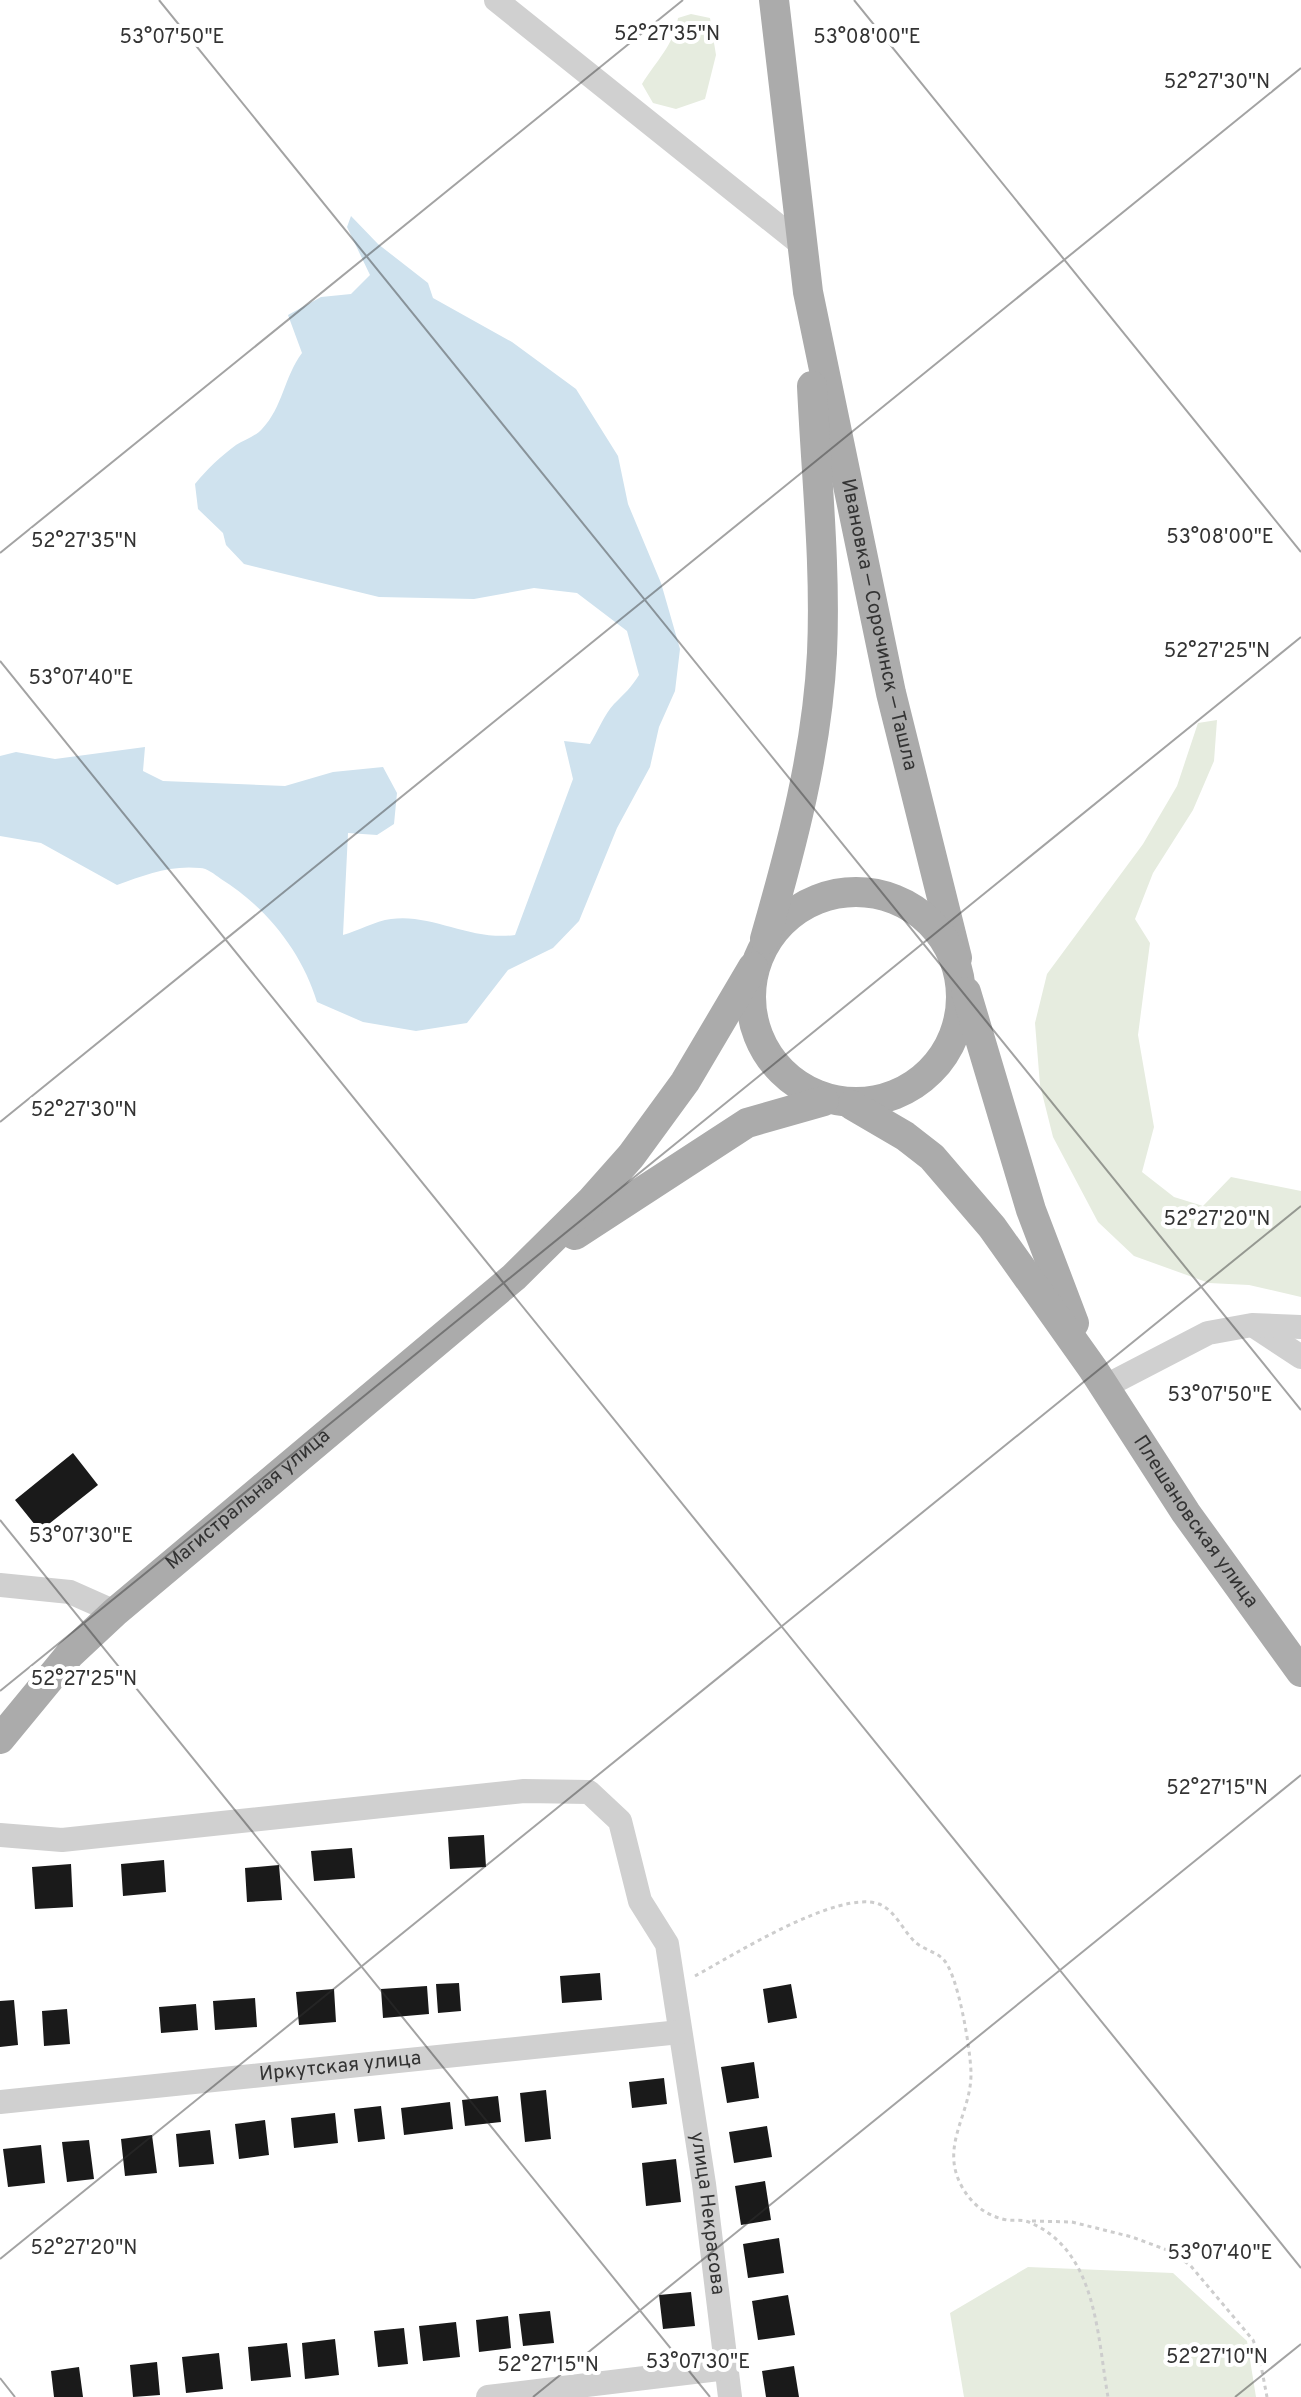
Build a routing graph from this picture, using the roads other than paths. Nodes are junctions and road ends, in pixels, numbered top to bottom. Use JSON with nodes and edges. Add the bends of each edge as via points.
{"nodes":[{"id":1,"x":496,"y":0,"type":"edge"},
{"id":2,"x":774,"y":0,"type":"edge"},
{"id":3,"x":802,"y":245,"type":"junction"},
{"id":4,"x":808,"y":292,"type":"junction"},
{"id":5,"x":759,"y":954,"type":"junction"},
{"id":6,"x":960,"y":970,"type":"junction"},
{"id":7,"x":838,"y":1103,"type":"junction"},
{"id":8,"x":514,"y":1277,"type":"junction"},
{"id":9,"x":1252,"y":1325,"type":"junction"},
{"id":10,"x":1301,"y":1327,"type":"edge"},
{"id":11,"x":1301,"y":1357,"type":"edge"},
{"id":12,"x":1099,"y":1378,"type":"junction"},
{"id":13,"x":0,"y":1585,"type":"edge"},
{"id":14,"x":115,"y":1612,"type":"junction"},
{"id":15,"x":1301,"y":1672,"type":"edge"},
{"id":16,"x":0,"y":1739,"type":"edge"},
{"id":17,"x":0,"y":1835,"type":"edge"},
{"id":18,"x":680,"y":2032,"type":"junction"},
{"id":19,"x":0,"y":2102,"type":"edge"},
{"id":20,"x":727,"y":2368,"type":"junction"},
{"id":21,"x":488,"y":2397,"type":"edge"},
{"id":22,"x":730,"y":2397,"type":"edge"}],
"edges":[{"from":1,"to":3,"type":"street"},
{"from":2,"to":3,"type":"main road","name":"Ивановка — Сорочинск — Ташла"},
{"from":3,"to":4,"type":"main road","name":"Ивановка — Сорочинск — Ташла"},
{"from":4,"to":5,"type":"main road","name":"Ивановка — Сорочинск — Ташла","via":[[822,652],[814,734],[796,829]]},
{"from":4,"to":6,"type":"main road","name":"Ивановка — Сорочинск — Ташла","via":[[891,693]]},
{"from":5,"to":6,"type":"main road","via":[[787,918],[813,902],[838,892],[866,891],[917,910],[938,931]]},
{"from":5,"to":7,"type":"main road","name":"Ивановка — Сорочинск — Ташла","via":[[750,1000],[766,1049],[792,1079]]},
{"from":5,"to":8,"type":"main road","name":"Магистральная улица","via":[[685,1082],[631,1156]]},
{"from":6,"to":7,"type":"main road","name":"Ивановка — Сорочинск — Ташла","via":[[960,1017],[950,1045],[933,1068],[881,1099]]},
{"from":6,"to":12,"type":"main road","via":[[1031,1210]]},
{"from":7,"to":8,"type":"main road","name":"Магистральная улица","via":[[747,1123]]},
{"from":7,"to":12,"type":"main road","via":[[905,1136],[932,1157],[992,1227]]},
{"from":8,"to":14,"type":"main road","name":"Магистральная улица"},
{"from":9,"to":10,"type":"street"},
{"from":9,"to":11,"type":"street"},
{"from":9,"to":12,"type":"street","via":[[1208,1333]]},
{"from":12,"to":15,"type":"main road","name":"Плешановская улица","via":[[1186,1513]]},
{"from":13,"to":14,"type":"street","via":[[70,1592]]},
{"from":14,"to":16,"type":"main road","name":"Магистральная улица","via":[[70,1654]]},
{"from":17,"to":18,"type":"street","name":"улица Некрасова","via":[[62,1840],[524,1791],[589,1792],[620,1821],[640,1901],[667,1944]]},
{"from":18,"to":19,"type":"street","name":"Иркутская улица"},
{"from":18,"to":20,"type":"street","name":"улица Некрасова"},
{"from":20,"to":21,"type":"street"},
{"from":20,"to":22,"type":"street","name":"улица Некрасова"}]}
